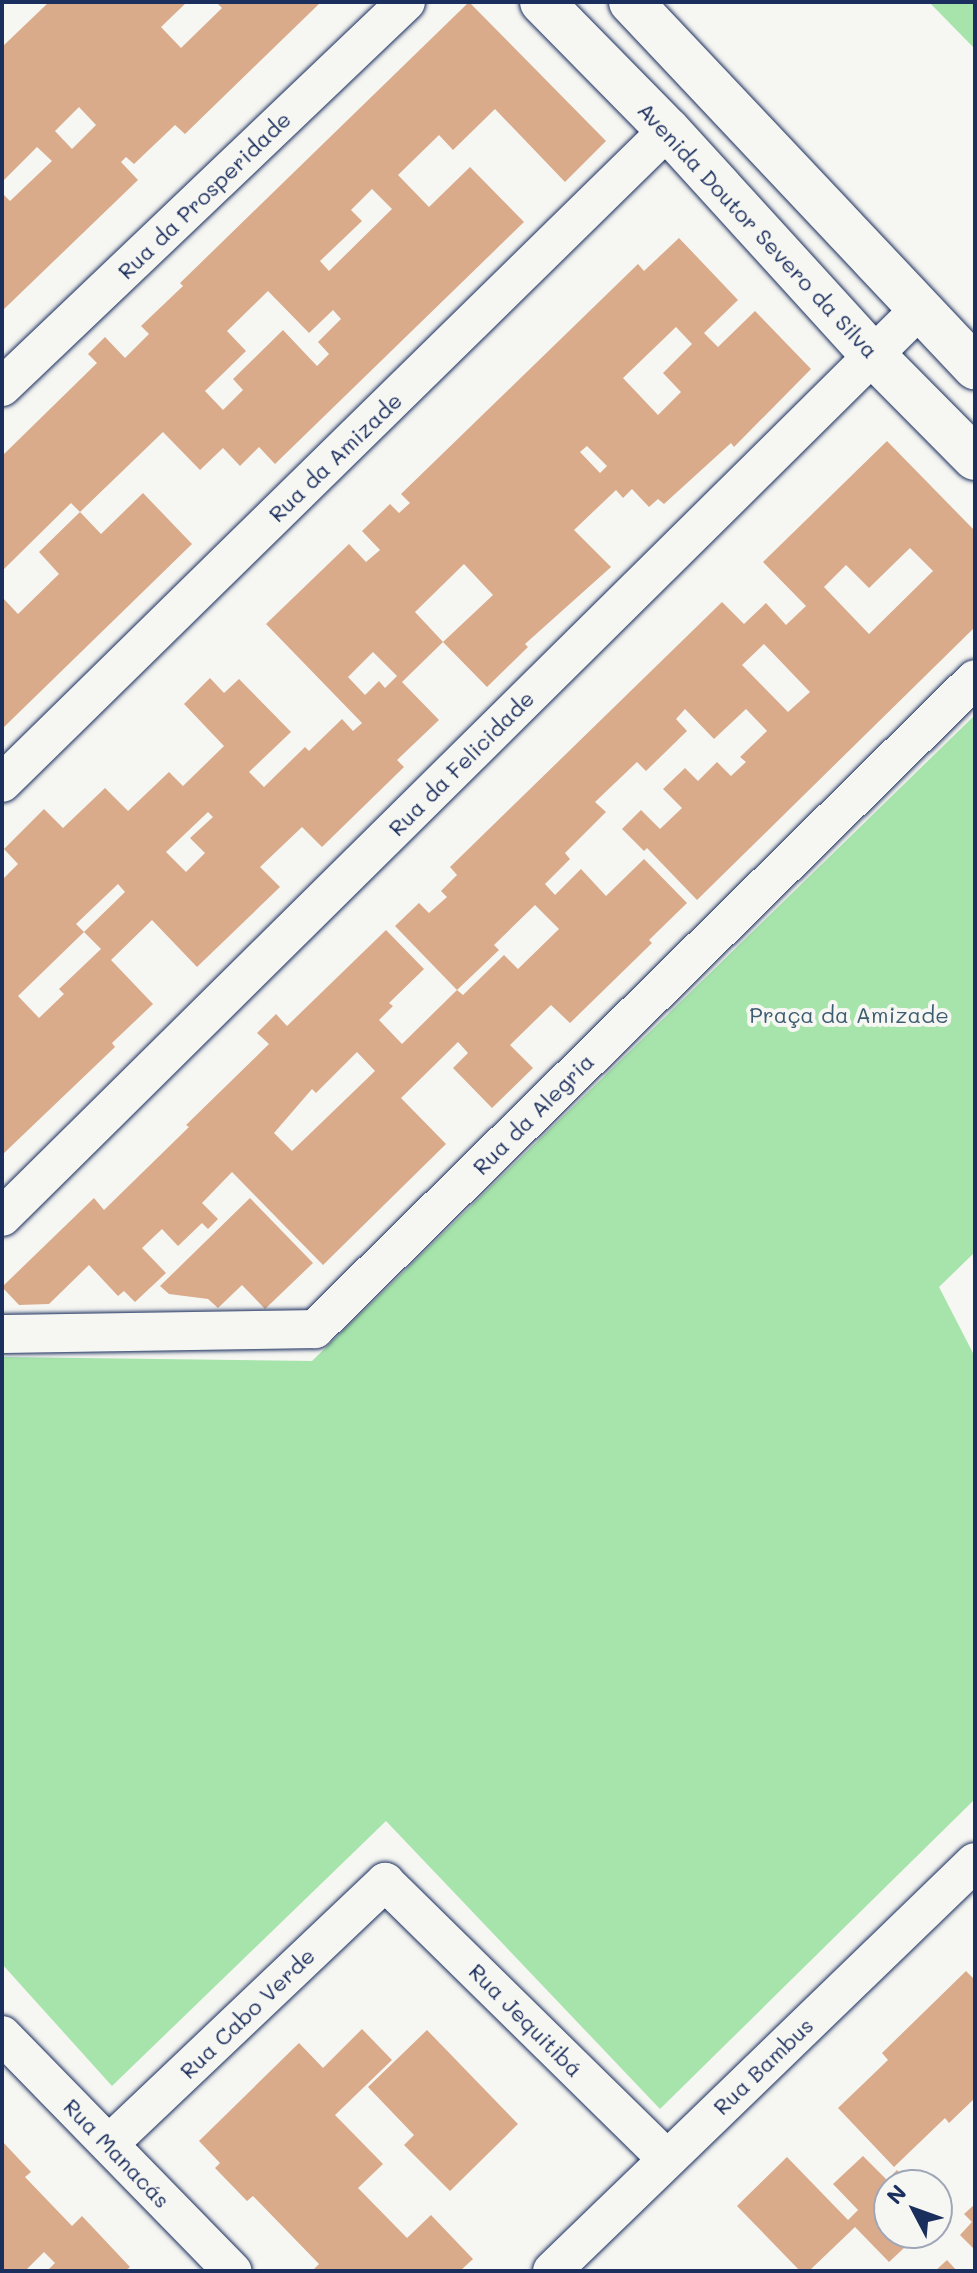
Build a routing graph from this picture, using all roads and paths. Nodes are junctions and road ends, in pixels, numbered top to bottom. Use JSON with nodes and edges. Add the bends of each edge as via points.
{"nodes":[{"id":1,"x":406,"y":2,"type":"edge"},
{"id":2,"x":542,"y":2,"type":"edge"},
{"id":3,"x":631,"y":2,"type":"edge"},
{"id":4,"x":668,"y":130,"type":"junction"},
{"id":5,"x":920,"y":309,"type":"junction"},
{"id":6,"x":873,"y":355,"type":"junction"},
{"id":7,"x":975,"y":367,"type":"edge"},
{"id":8,"x":2,"y":387,"type":"edge"},
{"id":9,"x":975,"y":458,"type":"edge"},
{"id":10,"x":975,"y":679,"type":"edge"},
{"id":11,"x":2,"y":783,"type":"edge"},
{"id":12,"x":2,"y":1217,"type":"edge"},
{"id":13,"x":2,"y":1334,"type":"edge"},
{"id":14,"x":975,"y":1862,"type":"edge"},
{"id":15,"x":385,"y":1882,"type":"joint"},
{"id":16,"x":2,"y":2035,"type":"edge"},
{"id":17,"x":109,"y":2144,"type":"junction"},
{"id":18,"x":667,"y":2159,"type":"junction"},
{"id":19,"x":232,"y":2271,"type":"edge"},
{"id":20,"x":552,"y":2271,"type":"edge"}],
"edges":[{"from":1,"to":8,"type":"street","name":"Rua da Prosperidade"},
{"from":2,"to":4,"type":"main road","name":"Avenida Doutor Severo da Silva"},
{"from":3,"to":5,"type":"main road"},
{"from":4,"to":6,"type":"main road","name":"Avenida Doutor Severo da Silva"},
{"from":4,"to":11,"type":"street","name":"Rua da Amizade"},
{"from":5,"to":6,"type":"street","name":"Rua da Felicidade"},
{"from":5,"to":7,"type":"main road"},
{"from":6,"to":9,"type":"main road","name":"Avenida Doutor Severo da Silva"},
{"from":6,"to":12,"type":"street","name":"Rua da Felicidade"},
{"from":10,"to":13,"type":"street","name":"Rua da Alegria","via":[[315,1329]]},
{"from":14,"to":18,"type":"street","name":"Rua Bambus"},
{"from":15,"to":17,"type":"street","name":"Rua Cabo Verde"},
{"from":15,"to":18,"type":"street","name":"Rua Jequitibá"},
{"from":16,"to":17,"type":"street","name":"Rua Manacás"},
{"from":17,"to":19,"type":"street","name":"Rua Manacás"},
{"from":18,"to":20,"type":"street","name":"Rua Bambus"}]}
